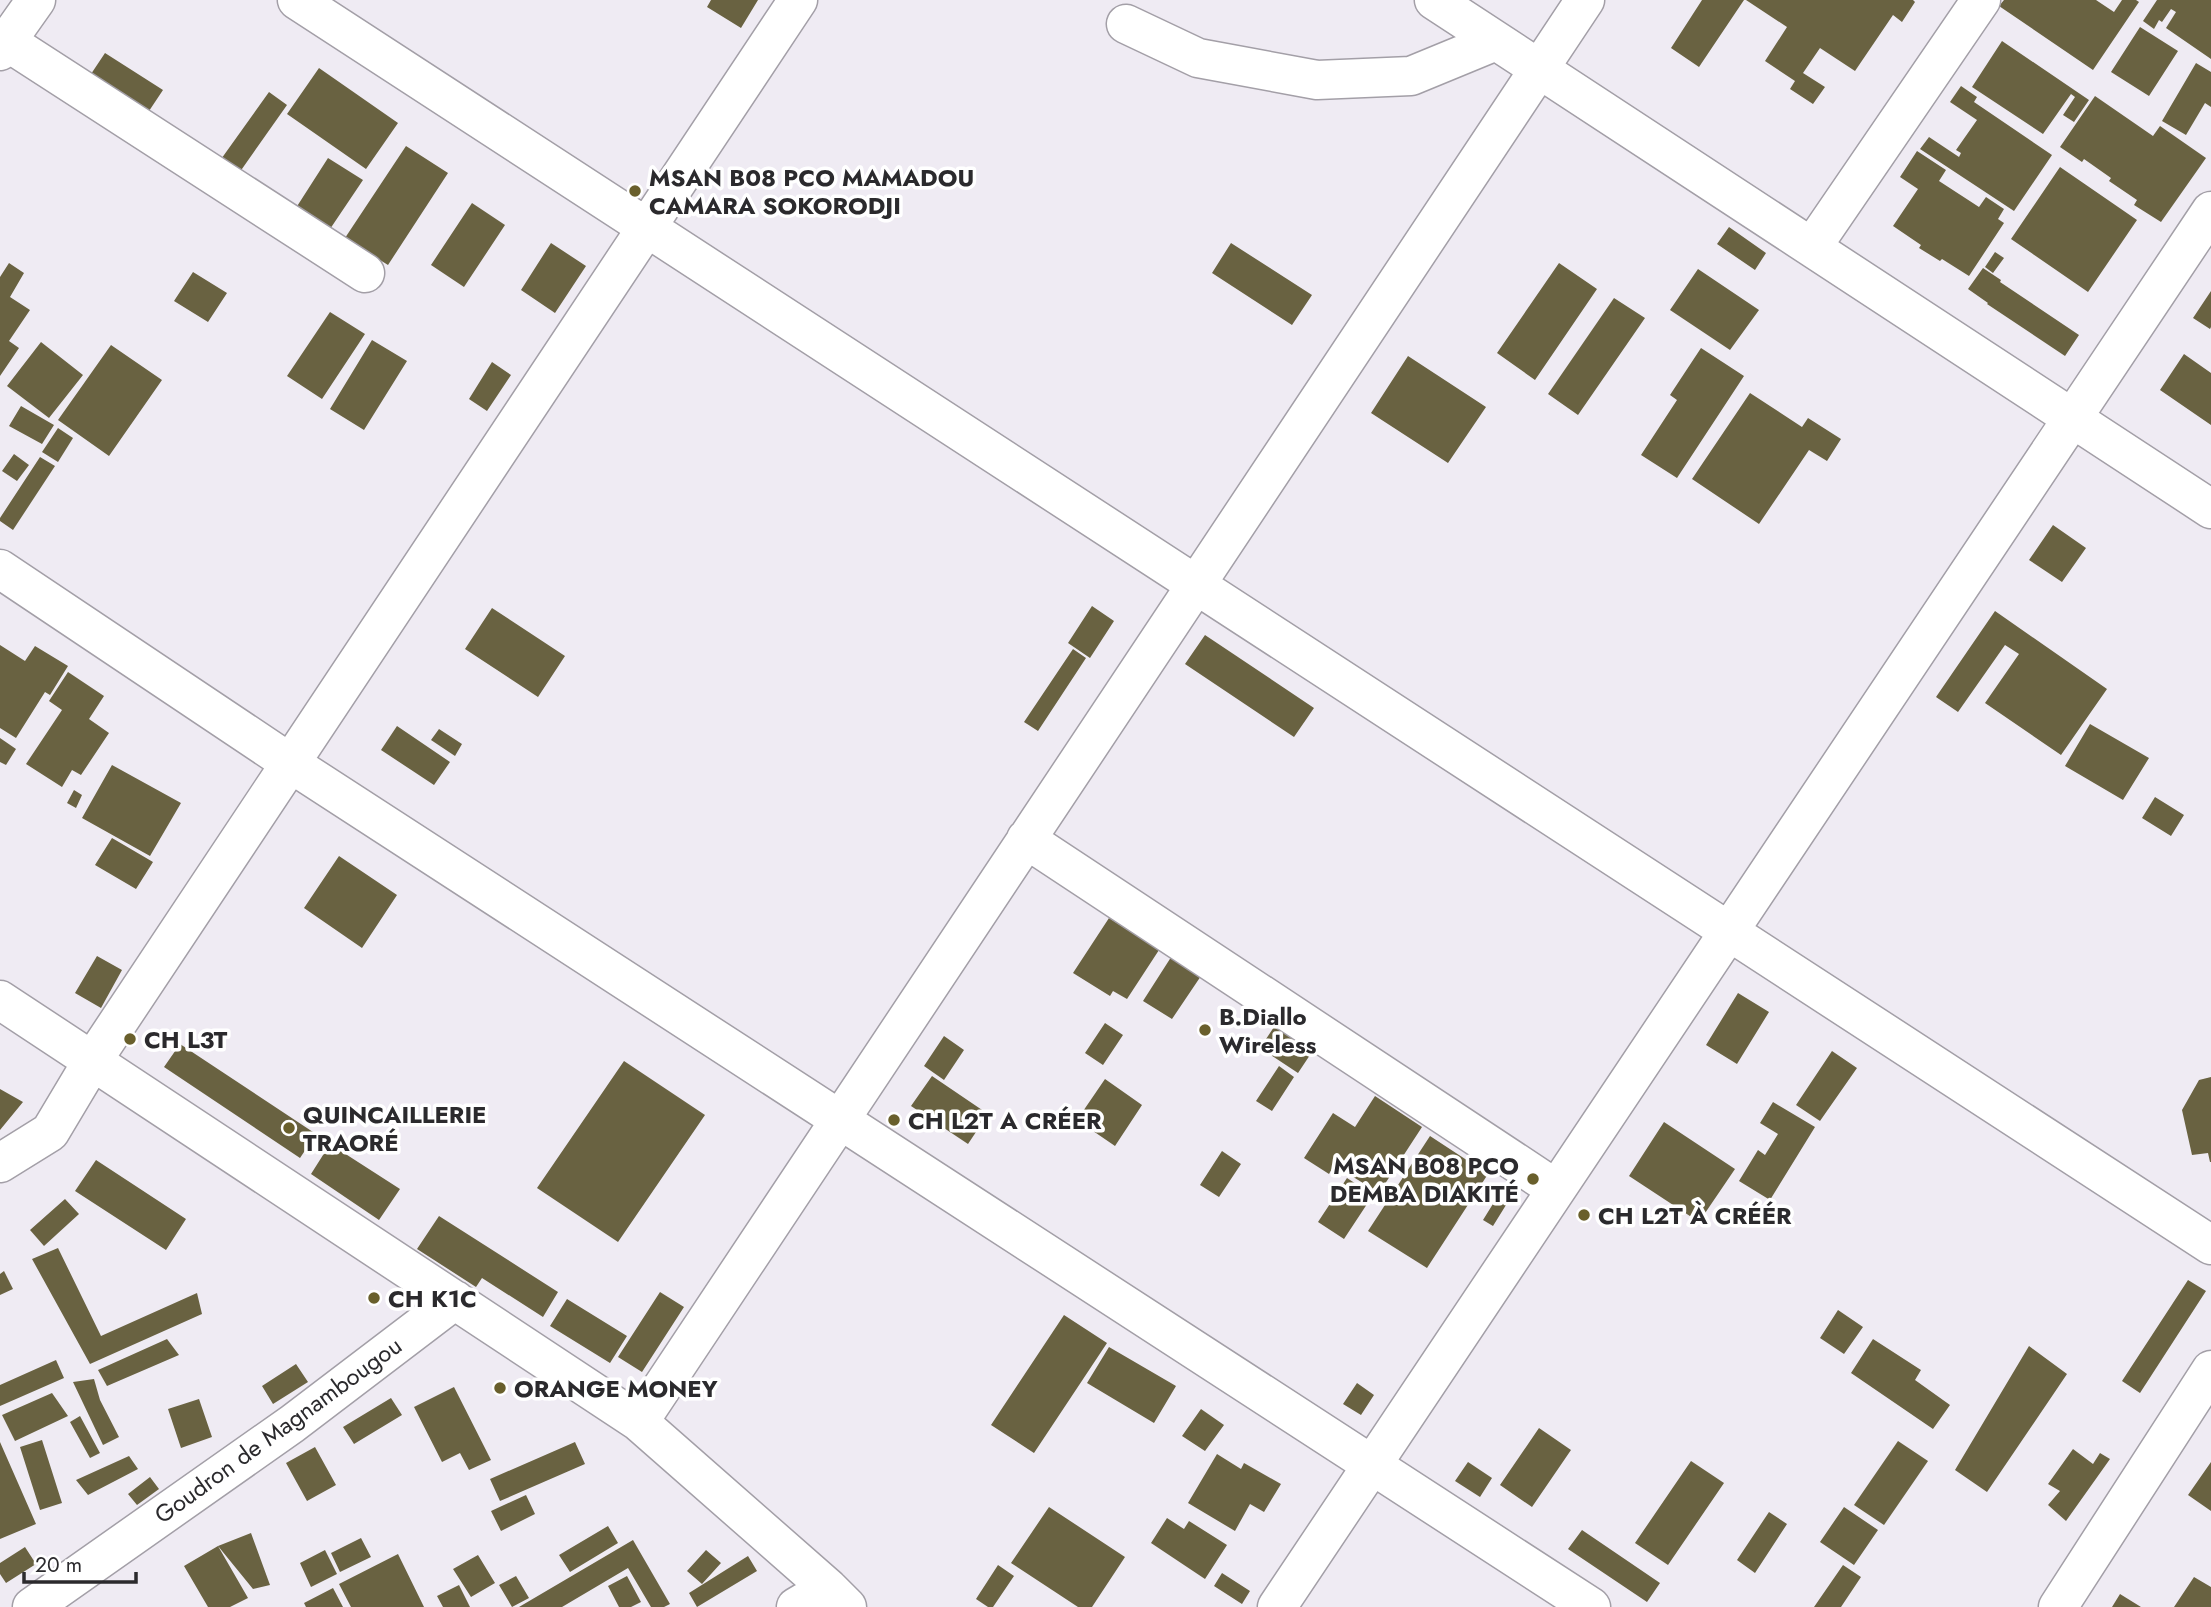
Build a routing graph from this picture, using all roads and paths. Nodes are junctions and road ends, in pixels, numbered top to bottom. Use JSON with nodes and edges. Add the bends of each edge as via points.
{"nodes":[{"id":1,"x":36,"y":0,"type":"edge"},
{"id":2,"x":298,"y":0,"type":"edge"},
{"id":3,"x":798,"y":0,"type":"edge"},
{"id":4,"x":1434,"y":0,"type":"edge"},
{"id":5,"x":1585,"y":0,"type":"edge"},
{"id":6,"x":1981,"y":0,"type":"edge"},
{"id":7,"x":1126,"y":24,"type":"dead end"},
{"id":8,"x":1496,"y":41,"type":"junction"},
{"id":9,"x":3,"y":46,"type":"edge"},
{"id":10,"x":1539,"y":69,"type":"junction"},
{"id":11,"x":2211,"y":211,"type":"edge"},
{"id":12,"x":647,"y":227,"type":"junction"},
{"id":13,"x":1812,"y":247,"type":"junction"},
{"id":14,"x":365,"y":273,"type":"dead end"},
{"id":15,"x":2072,"y":419,"type":"junction"},
{"id":16,"x":2211,"y":509,"type":"edge"},
{"id":17,"x":0,"y":569,"type":"edge"},
{"id":18,"x":1196,"y":584,"type":"junction"},
{"id":19,"x":290,"y":764,"type":"junction"},
{"id":20,"x":1026,"y":839,"type":"junction"},
{"id":21,"x":1729,"y":932,"type":"junction"},
{"id":22,"x":0,"y":1000,"type":"edge"},
{"id":23,"x":93,"y":1060,"type":"junction"},
{"id":24,"x":839,"y":1119,"type":"junction"},
{"id":25,"x":0,"y":1163,"type":"edge"},
{"id":26,"x":1556,"y":1189,"type":"junction"},
{"id":27,"x":2211,"y":1245,"type":"edge"},
{"id":28,"x":455,"y":1300,"type":"junction"},
{"id":29,"x":2211,"y":1370,"type":"edge"},
{"id":30,"x":639,"y":1422,"type":"junction"},
{"id":31,"x":1373,"y":1465,"type":"junction"},
{"id":32,"x":838,"y":1597,"type":"edge"},
{"id":33,"x":32,"y":1607,"type":"edge"},
{"id":34,"x":796,"y":1607,"type":"edge"},
{"id":35,"x":1277,"y":1607,"type":"edge"},
{"id":36,"x":1591,"y":1607,"type":"edge"},
{"id":37,"x":2058,"y":1607,"type":"edge"}],
"edges":[{"from":1,"to":9,"type":"street"},
{"from":2,"to":12,"type":"street"},
{"from":3,"to":12,"type":"street"},
{"from":4,"to":8,"type":"street"},
{"from":5,"to":10,"type":"street"},
{"from":6,"to":13,"type":"street"},
{"from":7,"to":8,"type":"street","via":[[1198,58],[1317,80],[1411,76]]},
{"from":8,"to":10,"type":"street"},
{"from":9,"to":14,"type":"street"},
{"from":10,"to":13,"type":"street"},
{"from":10,"to":18,"type":"street"},
{"from":11,"to":15,"type":"street"},
{"from":12,"to":18,"type":"street"},
{"from":12,"to":19,"type":"street"},
{"from":13,"to":15,"type":"street"},
{"from":15,"to":16,"type":"street"},
{"from":15,"to":21,"type":"street"},
{"from":17,"to":19,"type":"street"},
{"from":18,"to":20,"type":"street"},
{"from":18,"to":21,"type":"street"},
{"from":19,"to":23,"type":"street"},
{"from":19,"to":24,"type":"street"},
{"from":20,"to":24,"type":"street"},
{"from":20,"to":26,"type":"street"},
{"from":21,"to":26,"type":"street"},
{"from":21,"to":27,"type":"street"},
{"from":22,"to":23,"type":"street"},
{"from":23,"to":25,"type":"street","via":[[50,1132]]},
{"from":23,"to":28,"type":"street"},
{"from":24,"to":30,"type":"street"},
{"from":24,"to":31,"type":"street"},
{"from":26,"to":31,"type":"street"},
{"from":28,"to":30,"type":"street"},
{"from":28,"to":33,"type":"street","name":"Goudron de Magnambougou","via":[[292,1424]]},
{"from":29,"to":37,"type":"street"},
{"from":30,"to":32,"type":"street"},
{"from":31,"to":35,"type":"street"},
{"from":31,"to":36,"type":"street"},
{"from":32,"to":34,"type":"street"}]}
